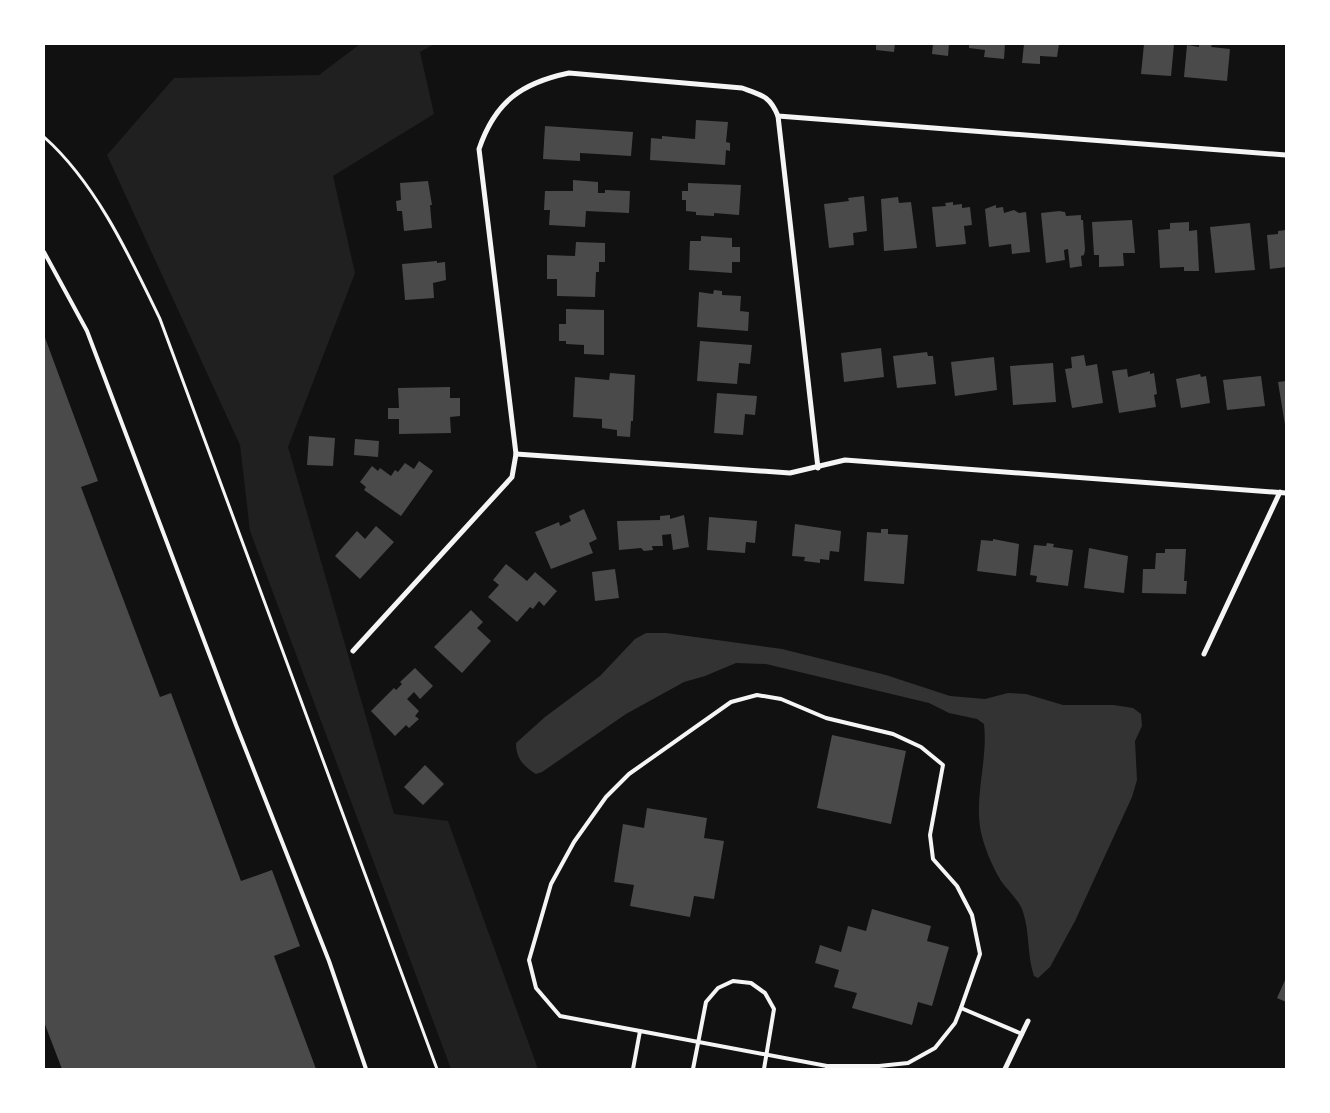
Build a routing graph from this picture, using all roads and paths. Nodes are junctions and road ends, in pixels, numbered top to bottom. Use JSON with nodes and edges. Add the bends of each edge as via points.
{"nodes":[{"id":1,"x":778,"y":116,"type":"junction"},
{"id":2,"x":44,"y":137,"type":"edge"},
{"id":3,"x":1286,"y":155,"type":"edge"},
{"id":4,"x":44,"y":252,"type":"edge"},
{"id":5,"x":516,"y":454,"type":"junction"},
{"id":6,"x":818,"y":468,"type":"junction"},
{"id":7,"x":1280,"y":492,"type":"junction"},
{"id":8,"x":1286,"y":493,"type":"edge"},
{"id":9,"x":353,"y":652,"type":"dead end"},
{"id":10,"x":1204,"y":654,"type":"dead end"},
{"id":11,"x":961,"y":1008,"type":"junction"},
{"id":12,"x":1028,"y":1021,"type":"dead end"},
{"id":13,"x":640,"y":1032,"type":"junction"},
{"id":14,"x":1022,"y":1034,"type":"junction"},
{"id":15,"x":697,"y":1042,"type":"junction"},
{"id":16,"x":767,"y":1054,"type":"junction"},
{"id":17,"x":827,"y":1068,"type":"edge"},
{"id":18,"x":366,"y":1069,"type":"edge"},
{"id":19,"x":437,"y":1069,"type":"edge"},
{"id":20,"x":633,"y":1069,"type":"edge"},
{"id":21,"x":693,"y":1069,"type":"edge"},
{"id":22,"x":764,"y":1069,"type":"edge"},
{"id":23,"x":1005,"y":1069,"type":"edge"}],
"edges":[{"from":1,"to":3,"type":"street"},
{"from":1,"to":5,"type":"street","via":[[772,102],[742,88],[569,73],[545,78],[502,105],[487,126],[479,149]]},
{"from":1,"to":6,"type":"street"},
{"from":2,"to":19,"type":"path","via":[[86,187],[127,252],[160,319]]},
{"from":4,"to":18,"type":"lane","via":[[91,340],[328,961]]},
{"from":5,"to":6,"type":"street","via":[[790,474]]},
{"from":5,"to":9,"type":"street","via":[[512,477]]},
{"from":6,"to":7,"type":"street","via":[[845,460]]},
{"from":7,"to":8,"type":"street"},
{"from":7,"to":10,"type":"street"},
{"from":11,"to":13,"type":"lane","via":[[980,954],[972,915],[957,886],[933,859],[930,835],[943,765],[921,747],[893,734],[826,718],[782,698],[757,695],[731,702],[629,774],[606,797],[574,842],[551,884],[529,960],[536,988],[560,1016]]},
{"from":11,"to":14,"type":"lane"},
{"from":11,"to":17,"type":"lane","via":[[955,1023],[935,1048],[908,1062]]},
{"from":12,"to":14,"type":"street"},
{"from":13,"to":15,"type":"lane"},
{"from":13,"to":20,"type":"lane"},
{"from":14,"to":23,"type":"street"},
{"from":15,"to":16,"type":"lane"},
{"from":15,"to":16,"type":"lane","via":[[706,1002],[718,988],[733,981],[751,983],[765,993],[774,1009]]},
{"from":15,"to":21,"type":"lane"},
{"from":16,"to":17,"type":"lane"},
{"from":16,"to":22,"type":"lane"}]}
